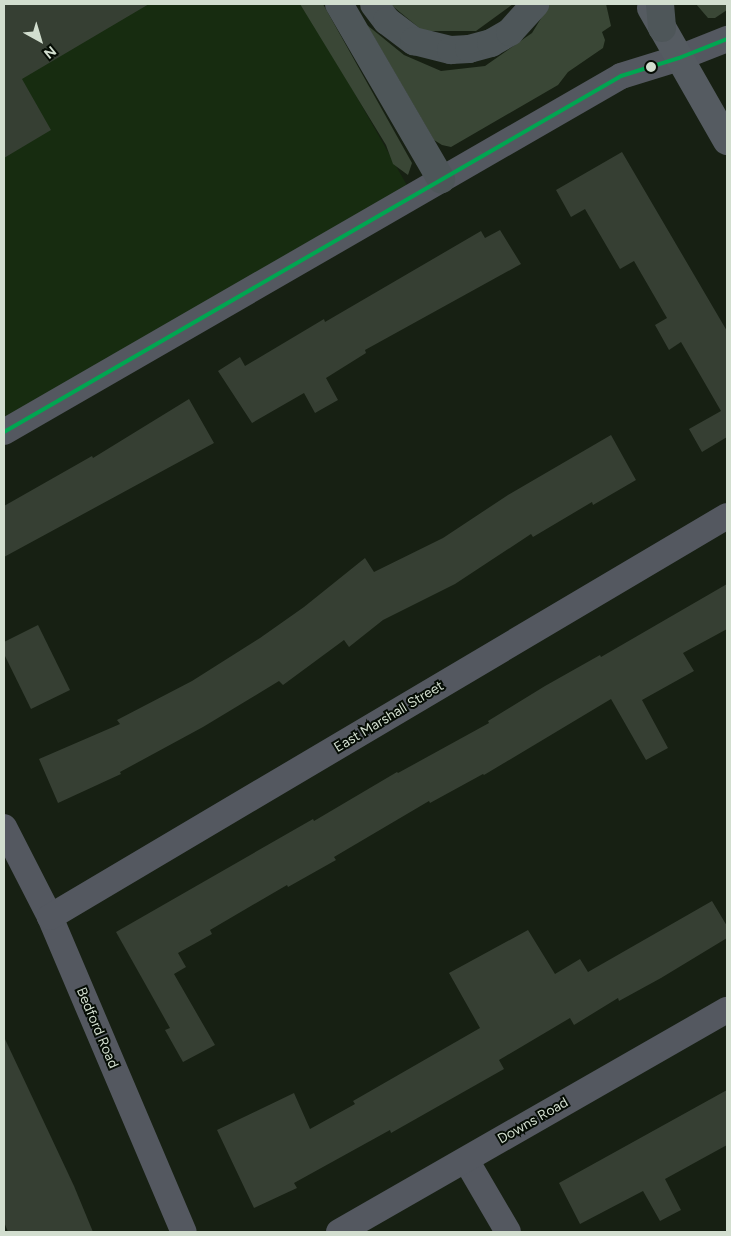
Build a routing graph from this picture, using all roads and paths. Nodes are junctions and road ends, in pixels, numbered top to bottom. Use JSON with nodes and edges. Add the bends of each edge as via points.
{"nodes":[{"id":1,"x":339,"y":4,"type":"edge"},
{"id":2,"x":374,"y":4,"type":"edge"},
{"id":3,"x":535,"y":4,"type":"edge"},
{"id":4,"x":648,"y":4,"type":"edge"},
{"id":5,"x":661,"y":16,"type":"edge"},
{"id":6,"x":727,"y":39,"type":"edge"},
{"id":7,"x":680,"y":58,"type":"junction"},
{"id":8,"x":727,"y":141,"type":"edge"},
{"id":9,"x":441,"y":179,"type":"junction"},
{"id":10,"x":4,"y":432,"type":"edge"},
{"id":11,"x":727,"y":516,"type":"edge"},
{"id":12,"x":4,"y":827,"type":"edge"},
{"id":13,"x":50,"y":917,"type":"junction"},
{"id":14,"x":727,"y":1010,"type":"edge"},
{"id":15,"x":466,"y":1160,"type":"junction"},
{"id":16,"x":184,"y":1232,"type":"edge"},
{"id":17,"x":339,"y":1232,"type":"edge"},
{"id":18,"x":508,"y":1232,"type":"edge"}],
"edges":[{"from":1,"to":9,"type":"highway"},
{"from":2,"to":3,"type":"highway","via":[[387,21],[414,41],[451,50],[492,43],[510,32]]},
{"from":4,"to":5,"type":"main road"},
{"from":5,"to":7,"type":"main road"},
{"from":6,"to":7,"type":"street"},
{"from":7,"to":8,"type":"main road"},
{"from":7,"to":9,"type":"street","via":[[621,76]]},
{"from":9,"to":10,"type":"street"},
{"from":11,"to":13,"type":"street","name":"East Marshall Street"},
{"from":12,"to":13,"type":"street","name":"Bedford Road"},
{"from":13,"to":16,"type":"street","name":"Bedford Road"},
{"from":14,"to":15,"type":"street","name":"Downs Road"},
{"from":15,"to":17,"type":"street","name":"Downs Road"},
{"from":15,"to":18,"type":"street"}]}
